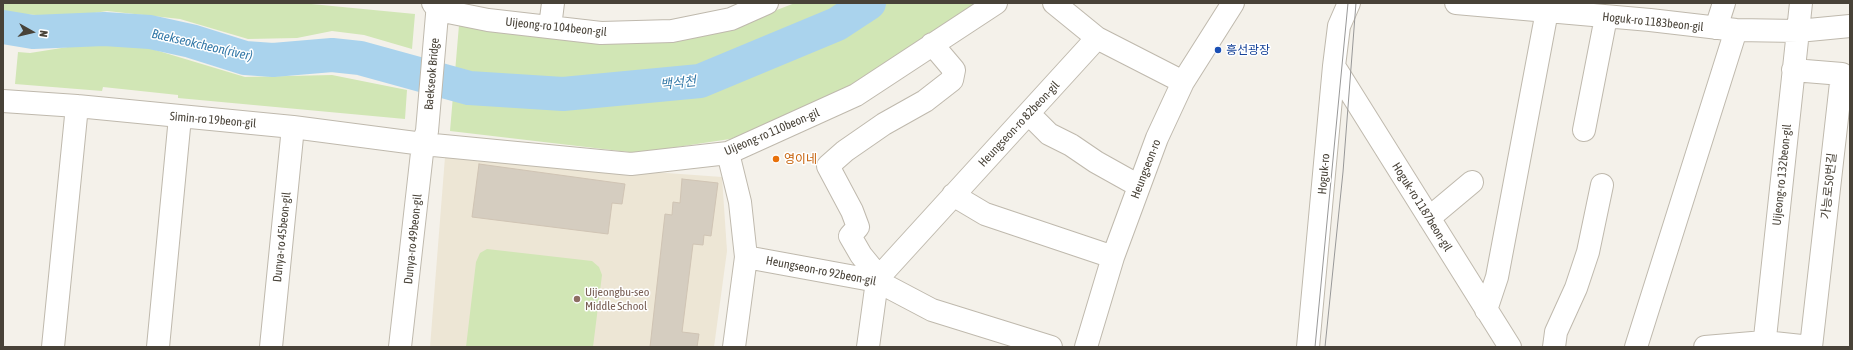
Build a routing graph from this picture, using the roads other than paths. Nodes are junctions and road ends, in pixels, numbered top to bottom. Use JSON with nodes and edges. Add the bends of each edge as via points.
{"nodes":[{"id":1,"x":553,"y":3,"type":"edge"},
{"id":2,"x":767,"y":3,"type":"edge"},
{"id":3,"x":996,"y":3,"type":"edge"},
{"id":4,"x":1054,"y":3,"type":"edge"},
{"id":5,"x":1233,"y":3,"type":"edge"},
{"id":6,"x":1330,"y":3,"type":"edge"},
{"id":7,"x":1349,"y":3,"type":"edge"},
{"id":8,"x":1456,"y":3,"type":"edge"},
{"id":9,"x":1724,"y":3,"type":"edge"},
{"id":10,"x":1801,"y":3,"type":"edge"},
{"id":11,"x":437,"y":8,"type":"edge"},
{"id":12,"x":1547,"y":11,"type":"junction"},
{"id":13,"x":1650,"y":12,"type":"edge"},
{"id":14,"x":1606,"y":17,"type":"junction"},
{"id":15,"x":1339,"y":26,"type":"junction"},
{"id":16,"x":1850,"y":26,"type":"edge"},
{"id":17,"x":550,"y":27,"type":"junction"},
{"id":18,"x":1726,"y":29,"type":"junction"},
{"id":19,"x":1798,"y":31,"type":"junction"},
{"id":20,"x":1097,"y":38,"type":"junction"},
{"id":21,"x":932,"y":44,"type":"junction"},
{"id":22,"x":1334,"y":66,"type":"junction"},
{"id":23,"x":1794,"y":70,"type":"junction"},
{"id":24,"x":1183,"y":82,"type":"junction"},
{"id":25,"x":3,"y":101,"type":"edge"},
{"id":26,"x":77,"y":106,"type":"junction"},
{"id":27,"x":1031,"y":113,"type":"junction"},
{"id":28,"x":180,"y":117,"type":"junction"},
{"id":29,"x":293,"y":127,"type":"junction"},
{"id":30,"x":1584,"y":130,"type":"dead end"},
{"id":31,"x":425,"y":138,"type":"junction"},
{"id":32,"x":728,"y":153,"type":"junction"},
{"id":33,"x":1472,"y":182,"type":"dead end"},
{"id":34,"x":1602,"y":185,"type":"dead end"},
{"id":35,"x":1139,"y":186,"type":"junction"},
{"id":36,"x":953,"y":196,"type":"junction"},
{"id":37,"x":1429,"y":218,"type":"junction"},
{"id":38,"x":746,"y":257,"type":"junction"},
{"id":39,"x":1113,"y":257,"type":"junction"},
{"id":40,"x":878,"y":279,"type":"junction"},
{"id":41,"x":1486,"y":310,"type":"junction"},
{"id":42,"x":1764,"y":344,"type":"edge"},
{"id":43,"x":53,"y":347,"type":"edge"},
{"id":44,"x":158,"y":347,"type":"edge"},
{"id":45,"x":271,"y":347,"type":"edge"},
{"id":46,"x":400,"y":347,"type":"edge"},
{"id":47,"x":734,"y":347,"type":"edge"},
{"id":48,"x":868,"y":347,"type":"edge"},
{"id":49,"x":1051,"y":347,"type":"edge"},
{"id":50,"x":1086,"y":347,"type":"edge"},
{"id":51,"x":1308,"y":347,"type":"edge"},
{"id":52,"x":1510,"y":347,"type":"edge"},
{"id":53,"x":1554,"y":347,"type":"edge"},
{"id":54,"x":1636,"y":347,"type":"edge"},
{"id":55,"x":1705,"y":347,"type":"edge"},
{"id":56,"x":1811,"y":347,"type":"edge"}],
"edges":[{"from":1,"to":17,"type":"street"},
{"from":2,"to":17,"type":"street","name":"Uijeong-ro 104beon-gil","via":[[731,19],[672,31],[601,33]]},
{"from":3,"to":21,"type":"street","name":"Uijeong-ro 110beon-gil"},
{"from":4,"to":20,"type":"street"},
{"from":5,"to":24,"type":"street","name":"Heungseon-ro"},
{"from":6,"to":15,"type":"street"},
{"from":7,"to":15,"type":"street","name":"Hoguk-ro"},
{"from":8,"to":12,"type":"street","name":"Hoguk-ro 1183beon-gil"},
{"from":9,"to":18,"type":"street"},
{"from":10,"to":19,"type":"street","name":"Uijeong-ro 132beon-gil"},
{"from":11,"to":17,"type":"street","name":"Uijeong-ro 104beon-gil","via":[[488,20]]},
{"from":11,"to":31,"type":"street","name":"Baekseok Bridge"},
{"from":12,"to":14,"type":"street","name":"Hoguk-ro 1183beon-gil"},
{"from":12,"to":41,"type":"street","via":[[1497,277]]},
{"from":13,"to":14,"type":"street","name":"Hoguk-ro 1183beon-gil"},
{"from":13,"to":18,"type":"street","name":"Hoguk-ro 1183beon-gil"},
{"from":14,"to":30,"type":"street"},
{"from":15,"to":22,"type":"street","name":"Hoguk-ro"},
{"from":16,"to":19,"type":"street","name":"Hoguk-ro 1183beon-gil"},
{"from":18,"to":19,"type":"street","name":"Hoguk-ro 1183beon-gil"},
{"from":18,"to":54,"type":"street"},
{"from":19,"to":23,"type":"street","name":"Uijeong-ro 132beon-gil"},
{"from":20,"to":24,"type":"street"},
{"from":20,"to":27,"type":"street","name":"Heungseon-ro 82beon-gil"},
{"from":21,"to":32,"type":"street","name":"Uijeong-ro 110beon-gil","via":[[856,95]]},
{"from":21,"to":40,"type":"street","via":[[954,70],[952,80],[851,146],[828,166],[858,227],[850,236]]},
{"from":22,"to":37,"type":"street","name":"Hoguk-ro 1187beon-gil"},
{"from":22,"to":51,"type":"street","name":"Hoguk-ro"},
{"from":23,"to":42,"type":"street","name":"Uijeong-ro 132beon-gil"},
{"from":23,"to":56,"type":"street","name":"가능로50번길","via":[[1842,74]]},
{"from":24,"to":35,"type":"street","name":"Heungseon-ro","via":[[1157,138]]},
{"from":25,"to":26,"type":"street","name":"Simin-ro 19beon-gil"},
{"from":26,"to":28,"type":"street","name":"Simin-ro 19beon-gil"},
{"from":26,"to":43,"type":"street"},
{"from":27,"to":35,"type":"street","via":[[1049,134]]},
{"from":27,"to":36,"type":"street","name":"Heungseon-ro 82beon-gil"},
{"from":28,"to":29,"type":"street","name":"Simin-ro 19beon-gil"},
{"from":28,"to":44,"type":"street"},
{"from":29,"to":31,"type":"street","name":"Simin-ro 19beon-gil"},
{"from":29,"to":45,"type":"street","name":"Dunya-ro 45beon-gil"},
{"from":31,"to":32,"type":"street","name":"Uijeong-ro 110beon-gil","via":[[631,164]]},
{"from":31,"to":46,"type":"street","name":"Dunya-ro 49beon-gil"},
{"from":32,"to":38,"type":"street","via":[[740,202]]},
{"from":33,"to":37,"type":"street"},
{"from":34,"to":53,"type":"street","via":[[1588,252],[1576,288],[1556,332]]},
{"from":35,"to":39,"type":"street","name":"Heungseon-ro"},
{"from":36,"to":39,"type":"street","via":[[985,214]]},
{"from":36,"to":40,"type":"street","name":"Heungseon-ro 82beon-gil"},
{"from":37,"to":41,"type":"street","name":"Hoguk-ro 1187beon-gil"},
{"from":38,"to":40,"type":"street","name":"Heungseon-ro 92beon-gil"},
{"from":38,"to":47,"type":"street"},
{"from":39,"to":50,"type":"street","name":"Heungseon-ro"},
{"from":40,"to":48,"type":"street"},
{"from":40,"to":49,"type":"street","name":"Heungseon-ro 92beon-gil","via":[[932,310]]},
{"from":41,"to":52,"type":"street","name":"Hoguk-ro 1187beon-gil"},
{"from":42,"to":55,"type":"street"},
{"from":42,"to":56,"type":"street"}]}
